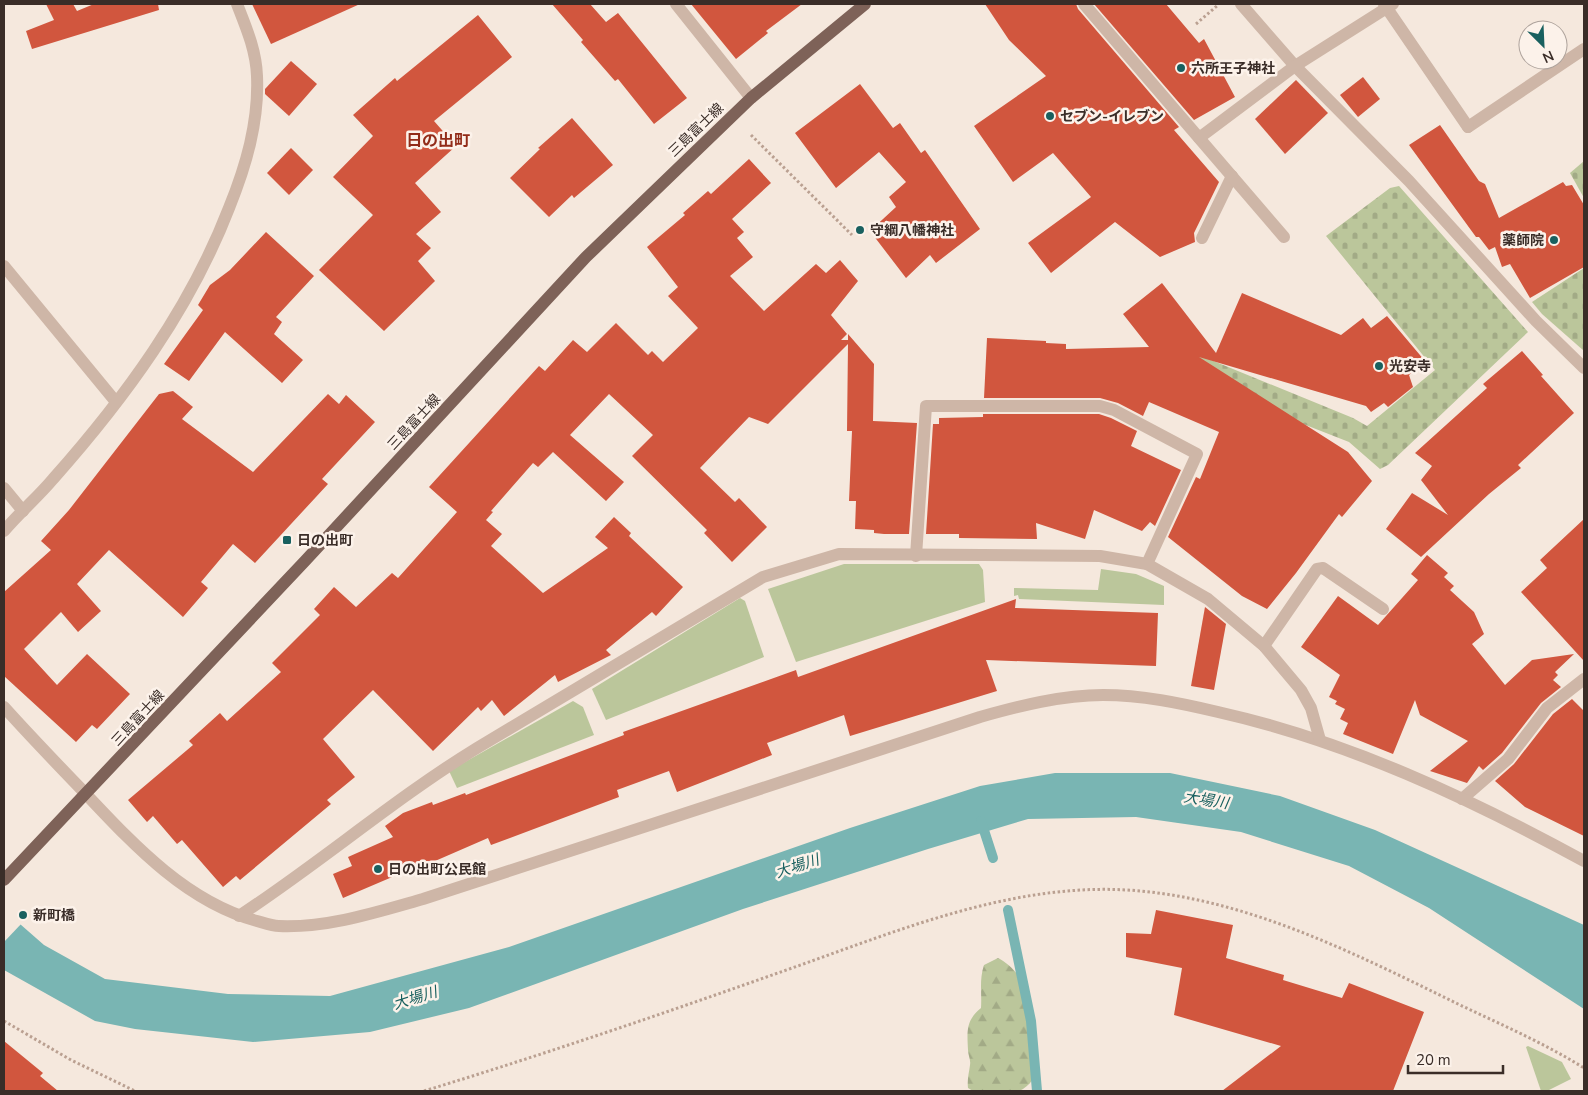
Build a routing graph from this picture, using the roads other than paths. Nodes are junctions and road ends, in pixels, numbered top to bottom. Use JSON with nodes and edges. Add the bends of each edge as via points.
{"nodes":[{"id":1,"x":237,"y":4,"type":"edge"},
{"id":2,"x":676,"y":4,"type":"edge"},
{"id":3,"x":865,"y":4,"type":"edge"},
{"id":4,"x":1084,"y":4,"type":"edge"},
{"id":5,"x":1241,"y":4,"type":"edge"},
{"id":6,"x":1388,"y":5,"type":"edge"},
{"id":7,"x":1584,"y":49,"type":"edge"},
{"id":8,"x":1295,"y":66,"type":"junction"},
{"id":9,"x":751,"y":98,"type":"junction"},
{"id":10,"x":1199,"y":138,"type":"junction"},
{"id":11,"x":1232,"y":176,"type":"junction"},
{"id":12,"x":1284,"y":237,"type":"dead end"},
{"id":13,"x":1202,"y":238,"type":"dead end"},
{"id":14,"x":4,"y":266,"type":"edge"},
{"id":15,"x":1584,"y":368,"type":"edge"},
{"id":16,"x":116,"y":402,"type":"junction"},
{"id":17,"x":4,"y":488,"type":"edge"},
{"id":18,"x":23,"y":511,"type":"junction"},
{"id":19,"x":4,"y":531,"type":"edge"},
{"id":20,"x":916,"y":556,"type":"junction"},
{"id":21,"x":1147,"y":564,"type":"junction"},
{"id":22,"x":1383,"y":609,"type":"dead end"},
{"id":23,"x":1264,"y":646,"type":"junction"},
{"id":24,"x":1584,"y":679,"type":"edge"},
{"id":25,"x":4,"y":707,"type":"edge"},
{"id":26,"x":1320,"y":740,"type":"junction"},
{"id":27,"x":86,"y":795,"type":"junction"},
{"id":28,"x":1462,"y":799,"type":"junction"},
{"id":29,"x":1584,"y":861,"type":"edge"},
{"id":30,"x":4,"y":880,"type":"edge"},
{"id":31,"x":239,"y":916,"type":"junction"}],
"edges":[{"from":1,"to":16,"type":"street","via":[[252,45],[257,75],[254,128],[243,174],[191,293],[158,347]]},
{"from":2,"to":9,"type":"street"},
{"from":3,"to":9,"type":"main road","name":"三島富士線"},
{"from":4,"to":10,"type":"street"},
{"from":5,"to":8,"type":"street"},
{"from":6,"to":7,"type":"street","via":[[1468,127]]},
{"from":6,"to":8,"type":"street"},
{"from":8,"to":10,"type":"street"},
{"from":8,"to":15,"type":"street","via":[[1409,181],[1536,321]]},
{"from":9,"to":27,"type":"main road","name":"三島富士線","via":[[586,257]]},
{"from":10,"to":11,"type":"street"},
{"from":11,"to":12,"type":"street"},
{"from":11,"to":13,"type":"street"},
{"from":14,"to":16,"type":"street"},
{"from":16,"to":18,"type":"street","via":[[54,479]]},
{"from":17,"to":18,"type":"street"},
{"from":18,"to":19,"type":"street"},
{"from":20,"to":21,"type":"street","via":[[1100,556]]},
{"from":20,"to":21,"type":"street","via":[[926,406],[1100,406],[1114,410],[1197,454]]},
{"from":20,"to":31,"type":"street","via":[[839,554],[763,577],[437,773]]},
{"from":21,"to":23,"type":"street","via":[[1208,599]]},
{"from":22,"to":23,"type":"street","via":[[1322,568],[1317,569]]},
{"from":23,"to":26,"type":"street","via":[[1301,690],[1311,708]]},
{"from":24,"to":28,"type":"street","via":[[1547,708],[1508,759]]},
{"from":25,"to":27,"type":"street"},
{"from":26,"to":28,"type":"street"},
{"from":26,"to":31,"type":"street","via":[[1260,721],[1150,698],[1102,695],[1016,707],[888,745],[366,916],[319,924],[278,926]]},
{"from":27,"to":30,"type":"main road","name":"三島富士線"},
{"from":27,"to":31,"type":"street","via":[[125,836],[182,884],[212,904]]},
{"from":28,"to":29,"type":"street","via":[[1504,816]]}]}
